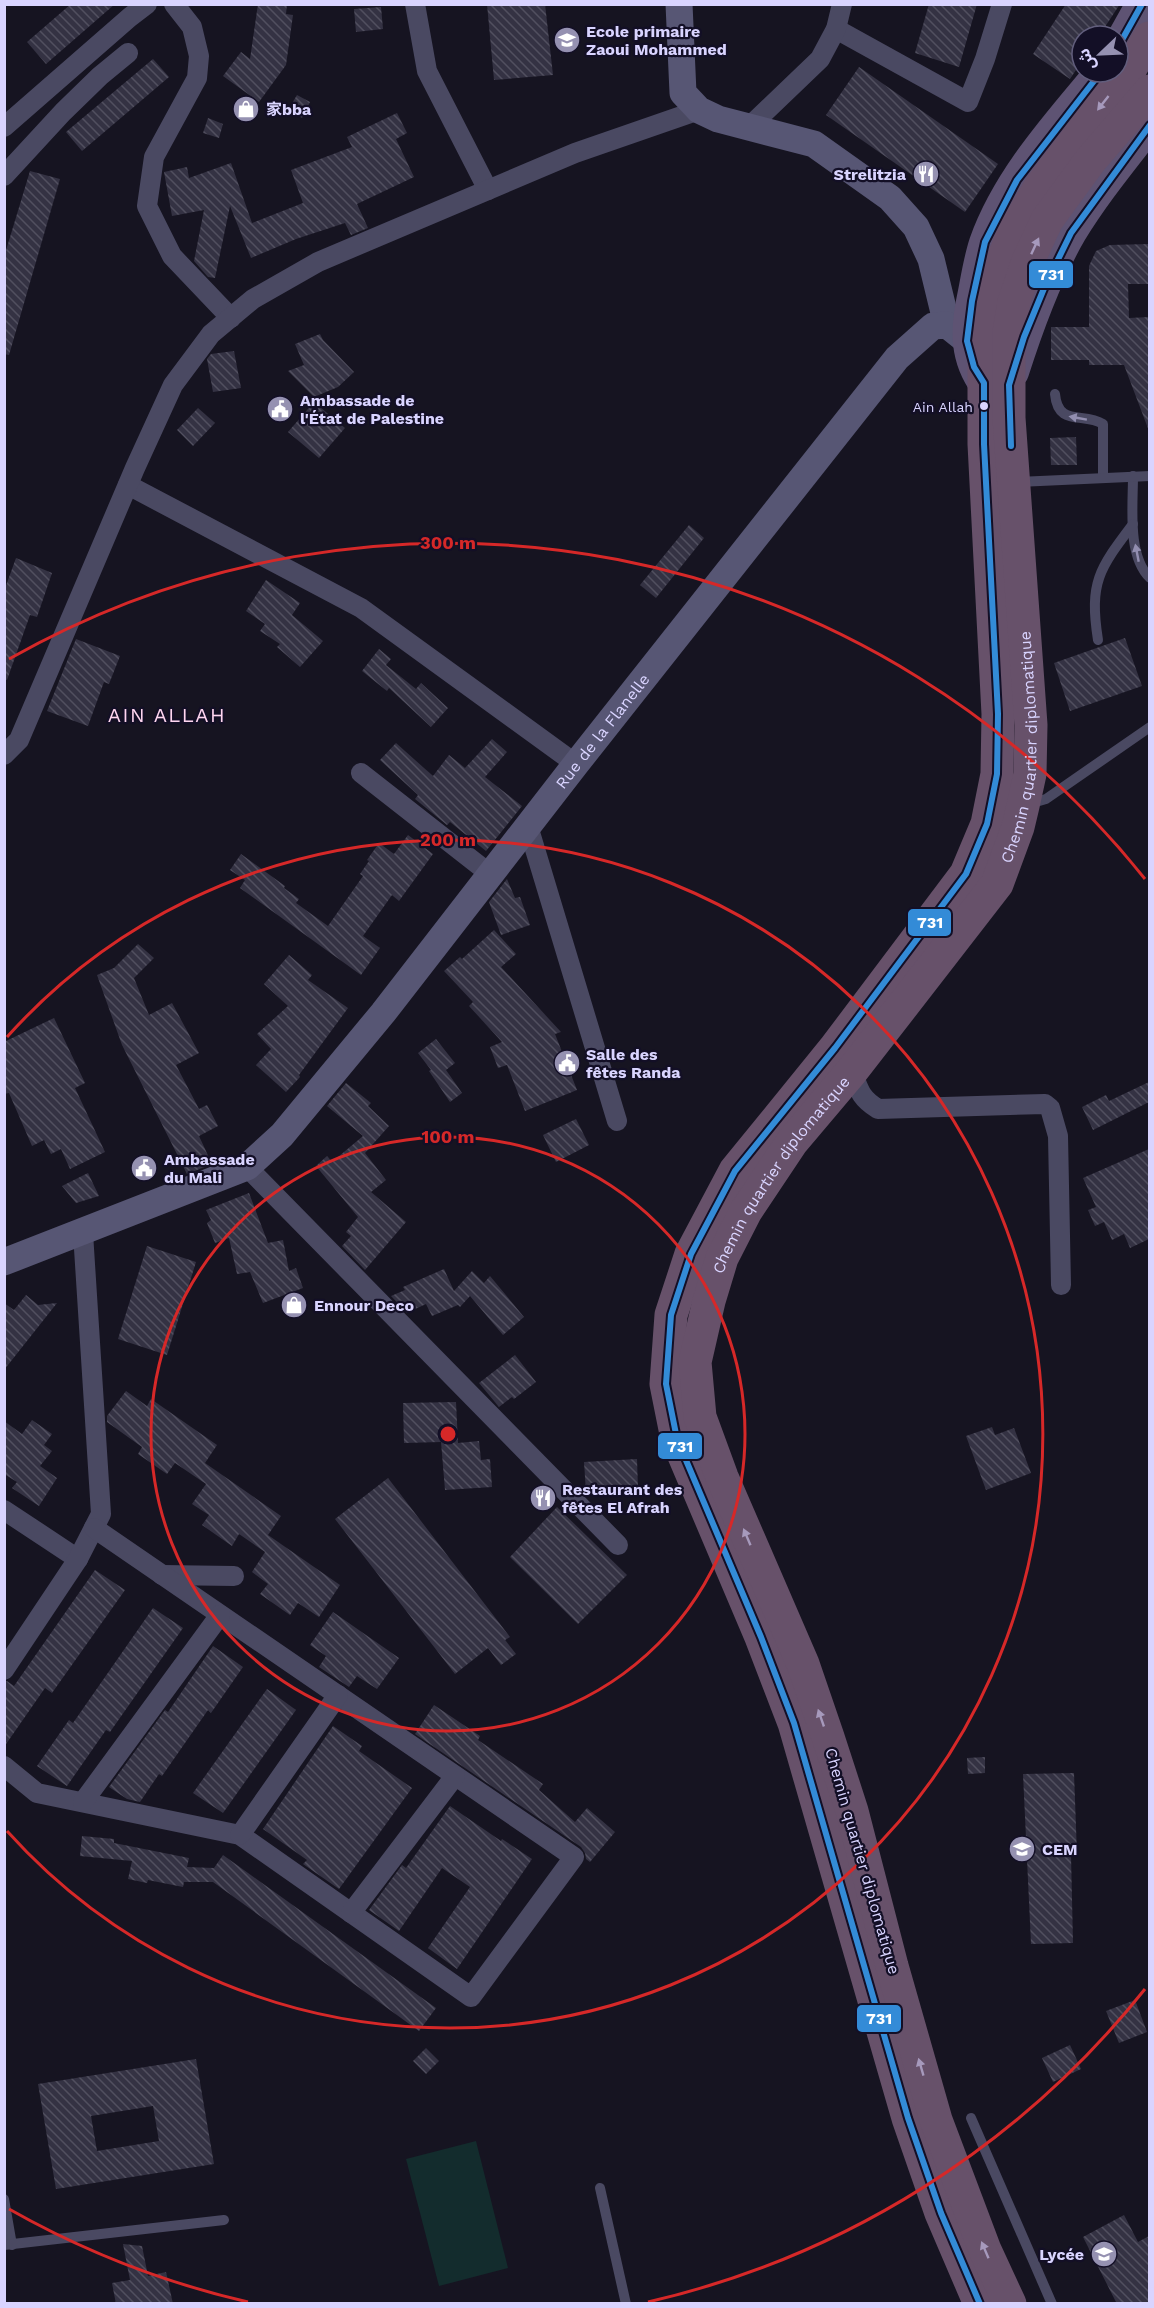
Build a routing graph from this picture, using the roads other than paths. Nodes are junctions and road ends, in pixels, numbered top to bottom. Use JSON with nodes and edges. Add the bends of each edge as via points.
{"nodes":[{"id":1,"x":147,"y":4,"type":"edge"},
{"id":2,"x":174,"y":4,"type":"edge"},
{"id":3,"x":415,"y":4,"type":"edge"},
{"id":4,"x":679,"y":4,"type":"edge"},
{"id":5,"x":842,"y":4,"type":"edge"},
{"id":6,"x":1002,"y":4,"type":"edge"},
{"id":7,"x":1142,"y":15,"type":"edge"},
{"id":8,"x":836,"y":29,"type":"junction"},
{"id":9,"x":1130,"y":31,"type":"edge"},
{"id":10,"x":128,"y":53,"type":"dead end"},
{"id":11,"x":1092,"y":84,"type":"edge"},
{"id":12,"x":1149,"y":91,"type":"edge"},
{"id":13,"x":699,"y":110,"type":"junction"},
{"id":14,"x":749,"y":127,"type":"junction"},
{"id":15,"x":4,"y":128,"type":"edge"},
{"id":16,"x":1147,"y":128,"type":"edge"},
{"id":17,"x":4,"y":176,"type":"edge"},
{"id":18,"x":488,"y":189,"type":"junction"},
{"id":19,"x":231,"y":318,"type":"junction"},
{"id":20,"x":957,"y":333,"type":"junction"},
{"id":21,"x":996,"y":384,"type":"junction"},
{"id":22,"x":1055,"y":393,"type":"dead end"},
{"id":23,"x":1133,"y":476,"type":"junction"},
{"id":24,"x":1149,"y":476,"type":"edge"},
{"id":25,"x":1103,"y":477,"type":"junction"},
{"id":26,"x":1014,"y":482,"type":"junction"},
{"id":27,"x":128,"y":485,"type":"junction"},
{"id":28,"x":1133,"y":524,"type":"junction"},
{"id":29,"x":1149,"y":578,"type":"edge"},
{"id":30,"x":1098,"y":640,"type":"dead end"},
{"id":31,"x":1149,"y":727,"type":"edge"},
{"id":32,"x":4,"y":755,"type":"edge"},
{"id":33,"x":576,"y":764,"type":"junction"},
{"id":34,"x":361,"y":773,"type":"dead end"},
{"id":35,"x":1023,"y":806,"type":"junction"},
{"id":36,"x":528,"y":826,"type":"junction"},
{"id":37,"x":490,"y":874,"type":"junction"},
{"id":38,"x":852,"y":1071,"type":"junction"},
{"id":39,"x":617,"y":1121,"type":"dead end"},
{"id":40,"x":247,"y":1167,"type":"junction"},
{"id":41,"x":83,"y":1233,"type":"junction"},
{"id":42,"x":4,"y":1262,"type":"edge"},
{"id":43,"x":1061,"y":1286,"type":"dead end"},
{"id":44,"x":4,"y":1510,"type":"edge"},
{"id":45,"x":94,"y":1528,"type":"junction"},
{"id":46,"x":618,"y":1545,"type":"dead end"},
{"id":47,"x":78,"y":1559,"type":"junction"},
{"id":48,"x":162,"y":1575,"type":"junction"},
{"id":49,"x":234,"y":1576,"type":"dead end"},
{"id":50,"x":220,"y":1615,"type":"junction"},
{"id":51,"x":6,"y":1665,"type":"edge"},
{"id":52,"x":338,"y":1695,"type":"junction"},
{"id":53,"x":4,"y":1766,"type":"edge"},
{"id":54,"x":455,"y":1776,"type":"junction"},
{"id":55,"x":83,"y":1802,"type":"junction"},
{"id":56,"x":240,"y":1835,"type":"junction"},
{"id":57,"x":351,"y":1913,"type":"junction"},
{"id":58,"x":971,"y":2118,"type":"dead end"},
{"id":59,"x":600,"y":2188,"type":"dead end"},
{"id":60,"x":4,"y":2199,"type":"edge"},
{"id":61,"x":224,"y":2220,"type":"dead end"},
{"id":62,"x":8,"y":2245,"type":"edge"},
{"id":63,"x":626,"y":2304,"type":"edge"},
{"id":64,"x":980,"y":2304,"type":"edge"},
{"id":65,"x":1010,"y":2304,"type":"edge"},
{"id":66,"x":1053,"y":2304,"type":"edge"}],
"edges":[{"from":1,"to":15,"type":"street"},
{"from":2,"to":19,"type":"street","via":[[192,27],[199,56],[197,78],[154,157],[147,206],[172,256]]},
{"from":3,"to":18,"type":"street","via":[[427,71]]},
{"from":4,"to":13,"type":"street","via":[[683,93]]},
{"from":5,"to":8,"type":"street"},
{"from":6,"to":8,"type":"street","via":[[968,102]]},
{"from":7,"to":9,"type":"main road"},
{"from":7,"to":21,"type":"highway","one_way":true,"via":[[1132,66],[1040,187],[1002,259],[984,343]]},
{"from":8,"to":14,"type":"street","via":[[820,59]]},
{"from":10,"to":17,"type":"street","via":[[63,112]]},
{"from":11,"to":20,"type":"main road","via":[[1017,180],[1000,210],[985,242]]},
{"from":21,"to":12,"type":"highway","name":"Chemin quartier diplomatique","one_way":true,"via":[[1014,302],[1047,220]]},
{"from":13,"to":14,"type":"street"},
{"from":13,"to":18,"type":"street","via":[[575,153]]},
{"from":14,"to":20,"type":"street","via":[[814,144],[890,198],[916,227]]},
{"from":16,"to":21,"type":"main road","via":[[1071,233]]},
{"from":18,"to":19,"type":"street","via":[[318,262],[253,299]]},
{"from":19,"to":27,"type":"street","via":[[211,334],[173,385]]},
{"from":20,"to":21,"type":"main road","via":[[974,367]]},
{"from":20,"to":33,"type":"street","name":"Rue de la Flanelle","via":[[933,326],[897,358]]},
{"from":21,"to":26,"type":"highway","name":"Chemin quartier diplomatique","via":[[1009,418]]},
{"from":21,"to":64,"type":"highway","via":[[984,444],[998,714],[997,774],[987,824],[966,874],[836,1048],[735,1171],[691,1254],[671,1316],[666,1384],[677,1439],[794,1723],[908,2118],[941,2213]]},
{"from":25,"to":22,"type":"lane","one_way":true,"via":[[1103,424],[1064,414]]},
{"from":23,"to":24,"type":"lane"},
{"from":23,"to":25,"type":"lane"},
{"from":23,"to":28,"type":"lane"},
{"from":25,"to":26,"type":"lane"},
{"from":26,"to":35,"type":"highway","name":"Chemin quartier diplomatique","via":[[1031,725],[1030,774]]},
{"from":27,"to":32,"type":"street","via":[[19,740]]},
{"from":27,"to":33,"type":"street","via":[[361,608]]},
{"from":29,"to":28,"type":"lane","one_way":true,"via":[[1137,557]]},
{"from":28,"to":30,"type":"lane","via":[[1108,559],[1096,585]]},
{"from":31,"to":35,"type":"lane","via":[[1047,799]]},
{"from":33,"to":36,"type":"street","name":"Rue de la Flanelle"},
{"from":34,"to":37,"type":"street"},
{"from":35,"to":38,"type":"highway","name":"Chemin quartier diplomatique","via":[[997,884]]},
{"from":36,"to":37,"type":"street","name":"Rue de la Flanelle"},
{"from":36,"to":39,"type":"street"},
{"from":37,"to":40,"type":"street","name":"Rue de la Flanelle","via":[[282,1135]]},
{"from":38,"to":43,"type":"street","via":[[865,1101],[878,1109],[1045,1104],[1050,1108],[1058,1136]]},
{"from":65,"to":38,"type":"highway","name":"Chemin quartier diplomatique","one_way":true,"via":[[985,2250],[936,2120],[852,1811],[803,1664],[700,1417],[695,1362],[722,1258],[746,1211],[792,1142]]},
{"from":40,"to":41,"type":"street"},
{"from":40,"to":46,"type":"street"},
{"from":41,"to":42,"type":"street"},
{"from":41,"to":45,"type":"street","via":[[101,1514]]},
{"from":44,"to":47,"type":"street"},
{"from":45,"to":47,"type":"street"},
{"from":45,"to":48,"type":"street"},
{"from":47,"to":51,"type":"street"},
{"from":48,"to":49,"type":"street"},
{"from":48,"to":50,"type":"street"},
{"from":50,"to":52,"type":"street"},
{"from":50,"to":55,"type":"street"},
{"from":52,"to":54,"type":"street"},
{"from":52,"to":56,"type":"street"},
{"from":53,"to":55,"type":"street","via":[[37,1793]]},
{"from":54,"to":57,"type":"street"},
{"from":54,"to":57,"type":"street","via":[[574,1857],[471,1997]]},
{"from":55,"to":56,"type":"street"},
{"from":56,"to":57,"type":"street"},
{"from":58,"to":66,"type":"lane"},
{"from":59,"to":63,"type":"lane"},
{"from":60,"to":62,"type":"lane"},
{"from":61,"to":62,"type":"lane"}]}
